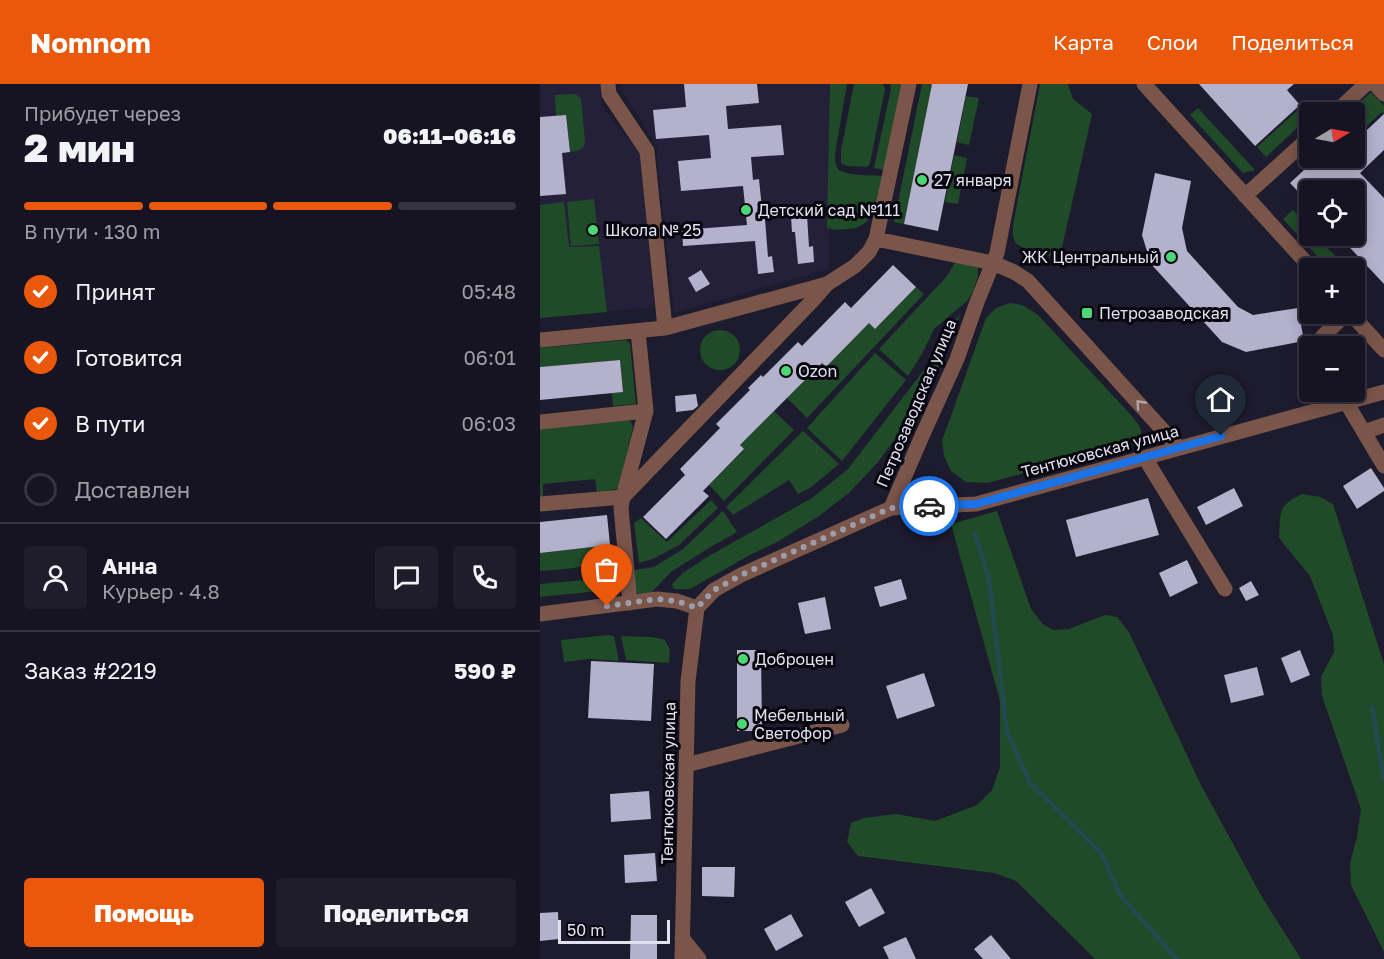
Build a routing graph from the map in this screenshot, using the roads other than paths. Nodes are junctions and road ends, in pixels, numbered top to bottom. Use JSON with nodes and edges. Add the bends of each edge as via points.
{"nodes":[{"id":1,"x":608,"y":84,"type":"edge"},
{"id":2,"x":909,"y":84,"type":"edge"},
{"id":3,"x":1030,"y":84,"type":"edge"},
{"id":4,"x":1144,"y":84,"type":"edge"},
{"id":5,"x":1366,"y":84,"type":"edge"},
{"id":6,"x":1375,"y":84,"type":"edge"},
{"id":7,"x":1384,"y":94,"type":"edge"},
{"id":8,"x":1347,"y":102,"type":"edge"},
{"id":9,"x":1299,"y":147,"type":"edge"},
{"id":10,"x":1245,"y":196,"type":"junction"},
{"id":11,"x":876,"y":239,"type":"junction"},
{"id":12,"x":1302,"y":258,"type":"edge"},
{"id":13,"x":993,"y":263,"type":"junction"},
{"id":14,"x":826,"y":284,"type":"junction"},
{"id":15,"x":1336,"y":324,"type":"edge"},
{"id":16,"x":1360,"y":324,"type":"edge"},
{"id":17,"x":665,"y":328,"type":"junction"},
{"id":18,"x":638,"y":331,"type":"junction"},
{"id":19,"x":1323,"y":336,"type":"edge"},
{"id":20,"x":540,"y":340,"type":"edge"},
{"id":21,"x":1384,"y":350,"type":"edge"},
{"id":22,"x":1384,"y":392,"type":"edge"},
{"id":23,"x":1365,"y":397,"type":"edge"},
{"id":24,"x":1346,"y":402,"type":"joint"},
{"id":25,"x":646,"y":411,"type":"junction"},
{"id":26,"x":540,"y":422,"type":"edge"},
{"id":27,"x":1384,"y":425,"type":"edge"},
{"id":28,"x":1364,"y":432,"type":"junction"},
{"id":29,"x":1179,"y":448,"type":"junction"},
{"id":30,"x":1145,"y":458,"type":"junction"},
{"id":31,"x":1384,"y":466,"type":"edge"},
{"id":32,"x":623,"y":496,"type":"junction"},
{"id":33,"x":540,"y":504,"type":"edge"},
{"id":34,"x":891,"y":508,"type":"junction"},
{"id":35,"x":1225,"y":589,"type":"dead end"},
{"id":36,"x":630,"y":603,"type":"junction"},
{"id":37,"x":697,"y":608,"type":"junction"},
{"id":38,"x":540,"y":614,"type":"edge"},
{"id":39,"x":842,"y":725,"type":"dead end"},
{"id":40,"x":686,"y":765,"type":"junction"},
{"id":41,"x":682,"y":938,"type":"junction"},
{"id":42,"x":682,"y":959,"type":"edge"},
{"id":43,"x":699,"y":959,"type":"edge"}],
"edges":[{"from":1,"to":17,"type":"street","via":[[609,94],[647,151]]},
{"from":2,"to":11,"type":"street"},
{"from":3,"to":13,"type":"street","name":"Петрозаводская улица"},
{"from":4,"to":10,"type":"street"},
{"from":5,"to":8,"type":"street"},
{"from":6,"to":7,"type":"street"},
{"from":9,"to":10,"type":"street"},
{"from":10,"to":12,"type":"street"},
{"from":11,"to":13,"type":"street"},
{"from":11,"to":14,"type":"street","via":[[855,266]]},
{"from":29,"to":13,"type":"street","one_way":true,"via":[[1028,281]]},
{"from":13,"to":34,"type":"street","name":"Петрозаводская улица","via":[[957,359]]},
{"from":14,"to":17,"type":"street"},
{"from":14,"to":32,"type":"street"},
{"from":15,"to":19,"type":"street"},
{"from":16,"to":21,"type":"street"},
{"from":17,"to":18,"type":"street"},
{"from":18,"to":20,"type":"street"},
{"from":18,"to":25,"type":"street"},
{"from":22,"to":23,"type":"street","name":"Тентюковская улица"},
{"from":24,"to":28,"type":"street"},
{"from":24,"to":29,"type":"street","name":"Тентюковская улица"},
{"from":25,"to":26,"type":"street"},
{"from":25,"to":32,"type":"street"},
{"from":27,"to":28,"type":"street"},
{"from":28,"to":31,"type":"street"},
{"from":29,"to":30,"type":"street","name":"Тентюковская улица"},
{"from":30,"to":34,"type":"street","name":"Тентюковская улица","via":[[976,504]]},
{"from":30,"to":35,"type":"street"},
{"from":32,"to":33,"type":"street"},
{"from":32,"to":36,"type":"street"},
{"from":34,"to":37,"type":"street","name":"Петрозаводская улица","via":[[741,575],[714,590]]},
{"from":36,"to":37,"type":"street","via":[[657,599]]},
{"from":36,"to":38,"type":"street"},
{"from":37,"to":40,"type":"street","name":"Тентюковская улица","via":[[688,681]]},
{"from":39,"to":40,"type":"street"},
{"from":40,"to":41,"type":"street","name":"Тентюковская улица"},
{"from":41,"to":42,"type":"street","name":"Тентюковская улица"},
{"from":41,"to":43,"type":"street"}]}
